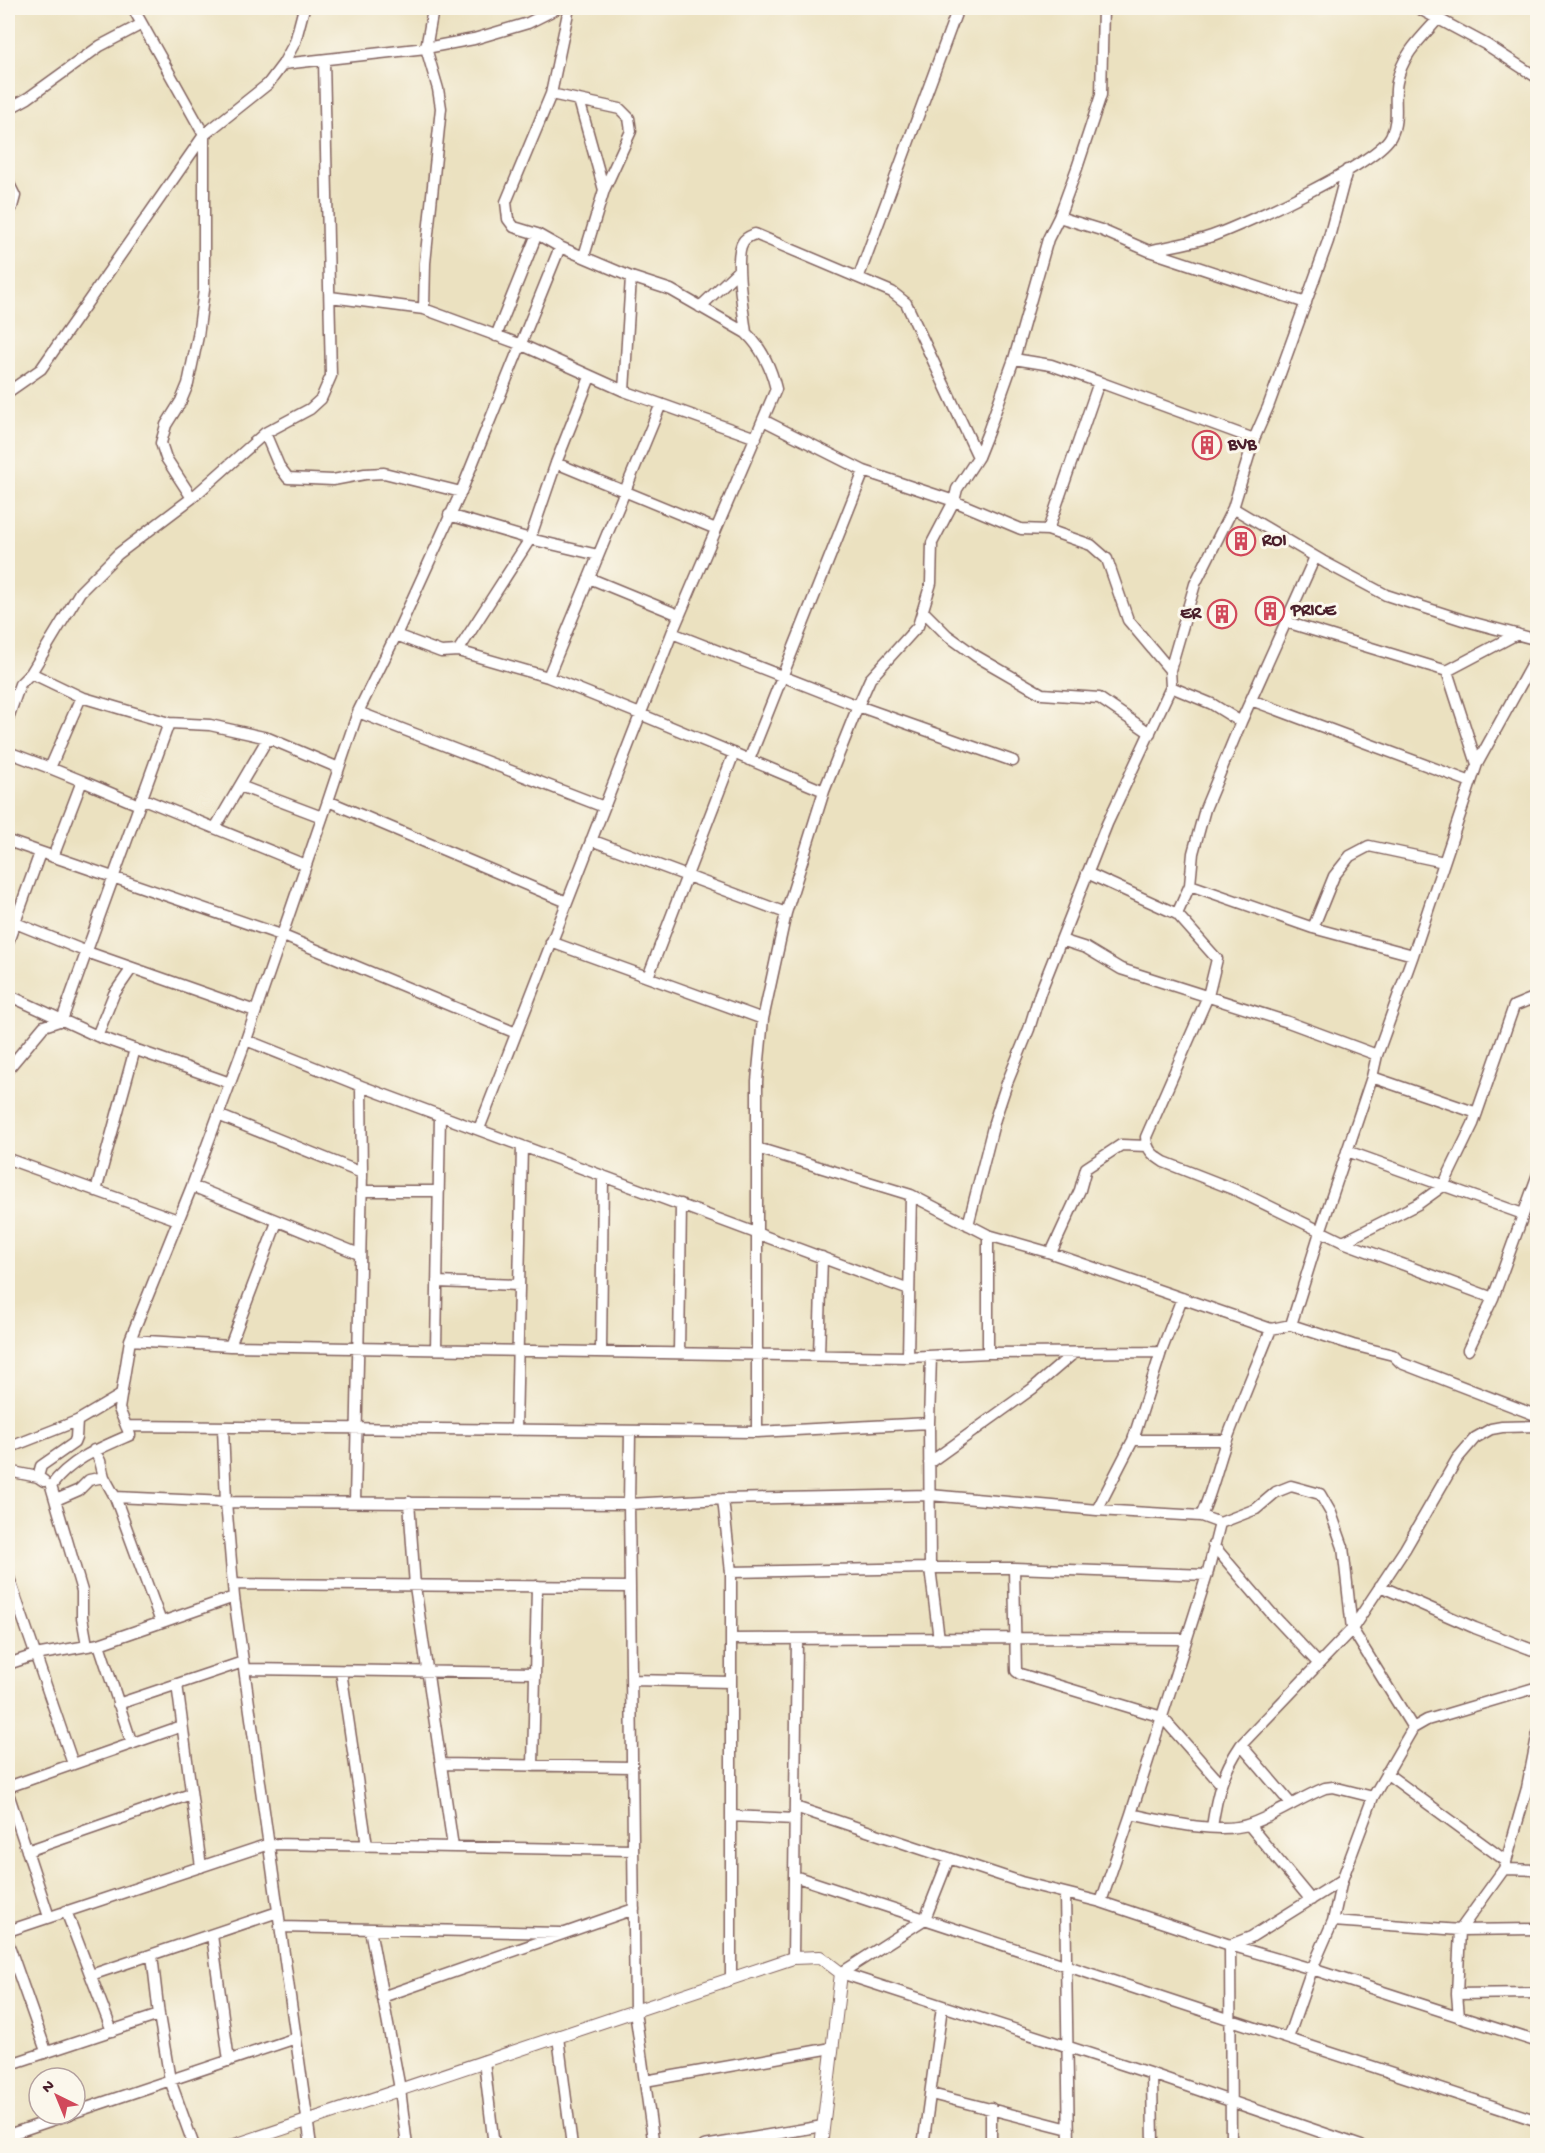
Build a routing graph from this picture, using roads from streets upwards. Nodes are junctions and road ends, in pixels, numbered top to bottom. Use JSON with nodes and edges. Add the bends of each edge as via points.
{"nodes":[{"id":1,"x":133,"y":8,"type":"edge"},
{"id":2,"x":304,"y":8,"type":"edge"},
{"id":3,"x":436,"y":8,"type":"edge"},
{"id":4,"x":558,"y":8,"type":"edge"},
{"id":5,"x":569,"y":8,"type":"edge"},
{"id":6,"x":958,"y":8,"type":"edge"},
{"id":7,"x":1103,"y":8,"type":"edge"},
{"id":8,"x":1418,"y":8,"type":"edge"},
{"id":9,"x":1438,"y":18,"type":"junction"},
{"id":10,"x":142,"y":24,"type":"junction"},
{"id":11,"x":426,"y":48,"type":"junction"},
{"id":12,"x":324,"y":60,"type":"junction"},
{"id":13,"x":283,"y":64,"type":"junction"},
{"id":14,"x":1538,"y":78,"type":"edge"},
{"id":15,"x":551,"y":94,"type":"junction"},
{"id":16,"x":579,"y":100,"type":"junction"},
{"id":17,"x":8,"y":109,"type":"edge"},
{"id":18,"x":204,"y":135,"type":"junction"},
{"id":19,"x":1347,"y":170,"type":"junction"},
{"id":20,"x":8,"y":182,"type":"edge"},
{"id":21,"x":604,"y":190,"type":"junction"},
{"id":22,"x":8,"y":210,"type":"edge"},
{"id":23,"x":1059,"y":217,"type":"junction"},
{"id":24,"x":537,"y":234,"type":"junction"},
{"id":25,"x":560,"y":247,"type":"junction"},
{"id":26,"x":1149,"y":251,"type":"junction"},
{"id":27,"x":584,"y":256,"type":"junction"},
{"id":28,"x":739,"y":270,"type":"junction"},
{"id":29,"x":859,"y":276,"type":"junction"},
{"id":30,"x":632,"y":277,"type":"junction"},
{"id":31,"x":330,"y":297,"type":"junction"},
{"id":32,"x":1306,"y":303,"type":"junction"},
{"id":33,"x":700,"y":307,"type":"junction"},
{"id":34,"x":424,"y":309,"type":"junction"},
{"id":35,"x":746,"y":333,"type":"junction"},
{"id":36,"x":496,"y":336,"type":"junction"},
{"id":37,"x":522,"y":345,"type":"junction"},
{"id":38,"x":1014,"y":360,"type":"junction"},
{"id":39,"x":590,"y":377,"type":"junction"},
{"id":40,"x":1099,"y":382,"type":"junction"},
{"id":41,"x":624,"y":391,"type":"junction"},
{"id":42,"x":8,"y":392,"type":"edge"},
{"id":43,"x":661,"y":404,"type":"junction"},
{"id":44,"x":763,"y":420,"type":"junction"},
{"id":45,"x":265,"y":434,"type":"junction"},
{"id":46,"x":756,"y":438,"type":"junction"},
{"id":47,"x":1254,"y":439,"type":"junction"},
{"id":48,"x":978,"y":458,"type":"junction"},
{"id":49,"x":556,"y":463,"type":"junction"},
{"id":50,"x":864,"y":471,"type":"junction"},
{"id":51,"x":625,"y":491,"type":"junction"},
{"id":52,"x":461,"y":492,"type":"junction"},
{"id":53,"x":192,"y":498,"type":"junction"},
{"id":54,"x":954,"y":501,"type":"junction"},
{"id":55,"x":1233,"y":508,"type":"junction"},
{"id":56,"x":449,"y":515,"type":"junction"},
{"id":57,"x":716,"y":529,"type":"junction"},
{"id":58,"x":1048,"y":530,"type":"junction"},
{"id":59,"x":530,"y":539,"type":"junction"},
{"id":60,"x":598,"y":555,"type":"junction"},
{"id":61,"x":1316,"y":557,"type":"junction"},
{"id":62,"x":589,"y":578,"type":"junction"},
{"id":63,"x":923,"y":611,"type":"junction"},
{"id":64,"x":679,"y":615,"type":"junction"},
{"id":65,"x":1286,"y":622,"type":"junction"},
{"id":66,"x":672,"y":633,"type":"junction"},
{"id":67,"x":1516,"y":634,"type":"junction"},
{"id":68,"x":396,"y":635,"type":"junction"},
{"id":69,"x":1538,"y":640,"type":"edge"},
{"id":70,"x":458,"y":651,"type":"junction"},
{"id":71,"x":1538,"y":653,"type":"edge"},
{"id":72,"x":1170,"y":670,"type":"junction"},
{"id":73,"x":1447,"y":671,"type":"junction"},
{"id":74,"x":31,"y":673,"type":"junction"},
{"id":75,"x":1526,"y":675,"type":"junction"},
{"id":76,"x":548,"y":677,"type":"junction"},
{"id":77,"x":784,"y":677,"type":"junction"},
{"id":78,"x":1538,"y":680,"type":"edge"},
{"id":79,"x":1171,"y":687,"type":"junction"},
{"id":80,"x":81,"y":697,"type":"junction"},
{"id":81,"x":1251,"y":700,"type":"junction"},
{"id":82,"x":858,"y":706,"type":"junction"},
{"id":83,"x":358,"y":712,"type":"junction"},
{"id":84,"x":640,"y":714,"type":"junction"},
{"id":85,"x":8,"y":717,"type":"edge"},
{"id":86,"x":1241,"y":722,"type":"junction"},
{"id":87,"x":169,"y":723,"type":"junction"},
{"id":88,"x":1150,"y":733,"type":"junction"},
{"id":89,"x":268,"y":738,"type":"junction"},
{"id":90,"x":8,"y":752,"type":"edge"},
{"id":91,"x":735,"y":753,"type":"junction"},
{"id":92,"x":749,"y":760,"type":"junction"},
{"id":93,"x":1013,"y":760,"type":"dead end"},
{"id":94,"x":1477,"y":764,"type":"junction"},
{"id":95,"x":50,"y":768,"type":"junction"},
{"id":96,"x":339,"y":768,"type":"junction"},
{"id":97,"x":82,"y":781,"type":"junction"},
{"id":98,"x":1471,"y":782,"type":"junction"},
{"id":99,"x":240,"y":786,"type":"junction"},
{"id":100,"x":824,"y":791,"type":"junction"},
{"id":101,"x":140,"y":801,"type":"junction"},
{"id":102,"x":328,"y":801,"type":"junction"},
{"id":103,"x":604,"y":807,"type":"junction"},
{"id":104,"x":322,"y":817,"type":"junction"},
{"id":105,"x":215,"y":828,"type":"junction"},
{"id":106,"x":591,"y":840,"type":"junction"},
{"id":107,"x":8,"y":841,"type":"edge"},
{"id":108,"x":40,"y":853,"type":"junction"},
{"id":109,"x":53,"y":857,"type":"junction"},
{"id":110,"x":1444,"y":862,"type":"junction"},
{"id":111,"x":305,"y":865,"type":"junction"},
{"id":112,"x":1087,"y":873,"type":"junction"},
{"id":113,"x":687,"y":876,"type":"junction"},
{"id":114,"x":114,"y":877,"type":"junction"},
{"id":115,"x":1190,"y":885,"type":"junction"},
{"id":116,"x":567,"y":902,"type":"junction"},
{"id":117,"x":786,"y":913,"type":"junction"},
{"id":118,"x":1178,"y":914,"type":"junction"},
{"id":119,"x":10,"y":922,"type":"edge"},
{"id":120,"x":1312,"y":928,"type":"junction"},
{"id":121,"x":281,"y":934,"type":"junction"},
{"id":122,"x":1061,"y":940,"type":"junction"},
{"id":123,"x":8,"y":942,"type":"edge"},
{"id":124,"x":551,"y":942,"type":"junction"},
{"id":125,"x":87,"y":952,"type":"junction"},
{"id":126,"x":1413,"y":955,"type":"junction"},
{"id":127,"x":132,"y":968,"type":"junction"},
{"id":128,"x":648,"y":977,"type":"junction"},
{"id":129,"x":8,"y":995,"type":"edge"},
{"id":130,"x":1208,"y":996,"type":"junction"},
{"id":131,"x":1538,"y":1001,"type":"edge"},
{"id":132,"x":255,"y":1011,"type":"junction"},
{"id":133,"x":763,"y":1018,"type":"junction"},
{"id":134,"x":62,"y":1020,"type":"junction"},
{"id":135,"x":516,"y":1033,"type":"junction"},
{"id":136,"x":97,"y":1036,"type":"junction"},
{"id":137,"x":246,"y":1040,"type":"junction"},
{"id":138,"x":135,"y":1049,"type":"junction"},
{"id":139,"x":1377,"y":1055,"type":"junction"},
{"id":140,"x":8,"y":1069,"type":"edge"},
{"id":141,"x":1372,"y":1077,"type":"junction"},
{"id":142,"x":230,"y":1083,"type":"junction"},
{"id":143,"x":361,"y":1086,"type":"junction"},
{"id":144,"x":1477,"y":1113,"type":"junction"},
{"id":145,"x":218,"y":1115,"type":"junction"},
{"id":146,"x":440,"y":1115,"type":"junction"},
{"id":147,"x":478,"y":1129,"type":"junction"},
{"id":148,"x":522,"y":1146,"type":"junction"},
{"id":149,"x":1147,"y":1146,"type":"junction"},
{"id":150,"x":757,"y":1148,"type":"junction"},
{"id":151,"x":1347,"y":1151,"type":"junction"},
{"id":152,"x":8,"y":1159,"type":"edge"},
{"id":153,"x":362,"y":1173,"type":"junction"},
{"id":154,"x":1538,"y":1174,"type":"edge"},
{"id":155,"x":603,"y":1176,"type":"junction"},
{"id":156,"x":192,"y":1186,"type":"junction"},
{"id":157,"x":1443,"y":1186,"type":"junction"},
{"id":158,"x":96,"y":1191,"type":"junction"},
{"id":159,"x":361,"y":1191,"type":"junction"},
{"id":160,"x":439,"y":1191,"type":"junction"},
{"id":161,"x":911,"y":1195,"type":"junction"},
{"id":162,"x":681,"y":1204,"type":"junction"},
{"id":163,"x":1523,"y":1214,"type":"junction"},
{"id":164,"x":178,"y":1220,"type":"junction"},
{"id":165,"x":277,"y":1222,"type":"junction"},
{"id":166,"x":968,"y":1225,"type":"junction"},
{"id":167,"x":1320,"y":1232,"type":"junction"},
{"id":168,"x":759,"y":1233,"type":"junction"},
{"id":169,"x":988,"y":1235,"type":"junction"},
{"id":170,"x":1343,"y":1242,"type":"junction"},
{"id":171,"x":1052,"y":1253,"type":"junction"},
{"id":172,"x":358,"y":1254,"type":"junction"},
{"id":173,"x":822,"y":1257,"type":"junction"},
{"id":174,"x":437,"y":1282,"type":"junction"},
{"id":175,"x":519,"y":1285,"type":"junction"},
{"id":176,"x":909,"y":1290,"type":"junction"},
{"id":177,"x":1182,"y":1298,"type":"junction"},
{"id":178,"x":1493,"y":1298,"type":"junction"},
{"id":179,"x":1291,"y":1325,"type":"junction"},
{"id":180,"x":1271,"y":1329,"type":"junction"},
{"id":181,"x":130,"y":1340,"type":"junction"},
{"id":182,"x":230,"y":1346,"type":"junction"},
{"id":183,"x":357,"y":1348,"type":"junction"},
{"id":184,"x":436,"y":1349,"type":"junction"},
{"id":185,"x":1467,"y":1350,"type":"dead end"},
{"id":186,"x":518,"y":1351,"type":"junction"},
{"id":187,"x":601,"y":1352,"type":"junction"},
{"id":188,"x":1161,"y":1352,"type":"junction"},
{"id":189,"x":679,"y":1353,"type":"junction"},
{"id":190,"x":988,"y":1353,"type":"junction"},
{"id":191,"x":1074,"y":1353,"type":"junction"},
{"id":192,"x":758,"y":1354,"type":"junction"},
{"id":193,"x":819,"y":1355,"type":"junction"},
{"id":194,"x":931,"y":1356,"type":"junction"},
{"id":195,"x":908,"y":1357,"type":"junction"},
{"id":196,"x":121,"y":1395,"type":"junction"},
{"id":197,"x":1538,"y":1416,"type":"edge"},
{"id":198,"x":77,"y":1421,"type":"junction"},
{"id":199,"x":929,"y":1423,"type":"junction"},
{"id":200,"x":126,"y":1426,"type":"junction"},
{"id":201,"x":1538,"y":1426,"type":"edge"},
{"id":202,"x":223,"y":1428,"type":"junction"},
{"id":203,"x":356,"y":1429,"type":"junction"},
{"id":204,"x":516,"y":1430,"type":"junction"},
{"id":205,"x":630,"y":1431,"type":"junction"},
{"id":206,"x":757,"y":1432,"type":"junction"},
{"id":207,"x":1133,"y":1440,"type":"junction"},
{"id":208,"x":1227,"y":1440,"type":"junction"},
{"id":209,"x":8,"y":1448,"type":"edge"},
{"id":210,"x":94,"y":1450,"type":"junction"},
{"id":211,"x":929,"y":1463,"type":"junction"},
{"id":212,"x":8,"y":1472,"type":"edge"},
{"id":213,"x":38,"y":1477,"type":"junction"},
{"id":214,"x":104,"y":1478,"type":"junction"},
{"id":215,"x":51,"y":1486,"type":"junction"},
{"id":216,"x":930,"y":1496,"type":"junction"},
{"id":217,"x":115,"y":1497,"type":"junction"},
{"id":218,"x":723,"y":1499,"type":"junction"},
{"id":219,"x":56,"y":1500,"type":"junction"},
{"id":220,"x":226,"y":1502,"type":"junction"},
{"id":221,"x":355,"y":1502,"type":"junction"},
{"id":222,"x":409,"y":1502,"type":"junction"},
{"id":223,"x":629,"y":1504,"type":"junction"},
{"id":224,"x":1097,"y":1510,"type":"junction"},
{"id":225,"x":1201,"y":1516,"type":"junction"},
{"id":226,"x":1220,"y":1523,"type":"junction"},
{"id":227,"x":1213,"y":1545,"type":"junction"},
{"id":228,"x":930,"y":1568,"type":"junction"},
{"id":229,"x":1014,"y":1568,"type":"junction"},
{"id":230,"x":731,"y":1572,"type":"junction"},
{"id":231,"x":8,"y":1575,"type":"edge"},
{"id":232,"x":1207,"y":1575,"type":"junction"},
{"id":233,"x":233,"y":1584,"type":"junction"},
{"id":234,"x":415,"y":1586,"type":"junction"},
{"id":235,"x":537,"y":1586,"type":"junction"},
{"id":236,"x":1380,"y":1586,"type":"junction"},
{"id":237,"x":630,"y":1587,"type":"junction"},
{"id":238,"x":234,"y":1597,"type":"junction"},
{"id":239,"x":161,"y":1623,"type":"junction"},
{"id":240,"x":1352,"y":1629,"type":"junction"},
{"id":241,"x":1016,"y":1638,"type":"junction"},
{"id":242,"x":797,"y":1639,"type":"junction"},
{"id":243,"x":1186,"y":1639,"type":"junction"},
{"id":244,"x":731,"y":1640,"type":"junction"},
{"id":245,"x":939,"y":1640,"type":"junction"},
{"id":246,"x":93,"y":1644,"type":"junction"},
{"id":247,"x":1538,"y":1652,"type":"edge"},
{"id":248,"x":35,"y":1655,"type":"junction"},
{"id":249,"x":1318,"y":1663,"type":"junction"},
{"id":250,"x":8,"y":1664,"type":"edge"},
{"id":251,"x":244,"y":1666,"type":"junction"},
{"id":252,"x":341,"y":1671,"type":"junction"},
{"id":253,"x":428,"y":1672,"type":"junction"},
{"id":254,"x":535,"y":1673,"type":"junction"},
{"id":255,"x":631,"y":1680,"type":"junction"},
{"id":256,"x":731,"y":1682,"type":"junction"},
{"id":257,"x":177,"y":1684,"type":"junction"},
{"id":258,"x":1538,"y":1687,"type":"edge"},
{"id":259,"x":118,"y":1704,"type":"junction"},
{"id":260,"x":1162,"y":1718,"type":"junction"},
{"id":261,"x":182,"y":1726,"type":"junction"},
{"id":262,"x":1413,"y":1728,"type":"junction"},
{"id":263,"x":1538,"y":1732,"type":"edge"},
{"id":264,"x":132,"y":1744,"type":"junction"},
{"id":265,"x":1241,"y":1745,"type":"junction"},
{"id":266,"x":73,"y":1764,"type":"junction"},
{"id":267,"x":441,"y":1764,"type":"junction"},
{"id":268,"x":533,"y":1766,"type":"junction"},
{"id":269,"x":632,"y":1767,"type":"junction"},
{"id":270,"x":1386,"y":1773,"type":"junction"},
{"id":271,"x":1220,"y":1783,"type":"junction"},
{"id":272,"x":8,"y":1787,"type":"edge"},
{"id":273,"x":1532,"y":1788,"type":"edge"},
{"id":274,"x":8,"y":1793,"type":"edge"},
{"id":275,"x":191,"y":1794,"type":"junction"},
{"id":276,"x":1373,"y":1797,"type":"junction"},
{"id":277,"x":1291,"y":1804,"type":"junction"},
{"id":278,"x":795,"y":1807,"type":"junction"},
{"id":279,"x":1131,"y":1814,"type":"junction"},
{"id":280,"x":731,"y":1816,"type":"junction"},
{"id":281,"x":795,"y":1819,"type":"junction"},
{"id":282,"x":1249,"y":1825,"type":"junction"},
{"id":283,"x":1212,"y":1827,"type":"junction"},
{"id":284,"x":269,"y":1844,"type":"junction"},
{"id":285,"x":367,"y":1846,"type":"junction"},
{"id":286,"x":453,"y":1847,"type":"junction"},
{"id":287,"x":633,"y":1850,"type":"junction"},
{"id":288,"x":27,"y":1851,"type":"junction"},
{"id":289,"x":949,"y":1858,"type":"junction"},
{"id":290,"x":1505,"y":1865,"type":"junction"},
{"id":291,"x":201,"y":1867,"type":"junction"},
{"id":292,"x":1538,"y":1870,"type":"edge"},
{"id":293,"x":794,"y":1876,"type":"junction"},
{"id":294,"x":1342,"y":1880,"type":"junction"},
{"id":295,"x":1065,"y":1894,"type":"junction"},
{"id":296,"x":1311,"y":1900,"type":"junction"},
{"id":297,"x":1101,"y":1902,"type":"junction"},
{"id":298,"x":634,"y":1909,"type":"junction"},
{"id":299,"x":66,"y":1911,"type":"junction"},
{"id":300,"x":278,"y":1912,"type":"junction"},
{"id":301,"x":49,"y":1917,"type":"junction"},
{"id":302,"x":925,"y":1919,"type":"junction"},
{"id":303,"x":1333,"y":1920,"type":"junction"},
{"id":304,"x":280,"y":1927,"type":"junction"},
{"id":305,"x":370,"y":1929,"type":"junction"},
{"id":306,"x":1538,"y":1929,"type":"edge"},
{"id":307,"x":8,"y":1930,"type":"edge"},
{"id":308,"x":1460,"y":1930,"type":"junction"},
{"id":309,"x":561,"y":1933,"type":"junction"},
{"id":310,"x":212,"y":1935,"type":"junction"},
{"id":311,"x":8,"y":1943,"type":"edge"},
{"id":312,"x":1230,"y":1945,"type":"junction"},
{"id":313,"x":152,"y":1955,"type":"junction"},
{"id":314,"x":793,"y":1958,"type":"junction"},
{"id":315,"x":1066,"y":1965,"type":"junction"},
{"id":316,"x":1312,"y":1969,"type":"junction"},
{"id":317,"x":841,"y":1973,"type":"junction"},
{"id":318,"x":90,"y":1975,"type":"junction"},
{"id":319,"x":731,"y":1978,"type":"junction"},
{"id":320,"x":1538,"y":1993,"type":"edge"},
{"id":321,"x":1457,"y":1994,"type":"junction"},
{"id":322,"x":382,"y":1997,"type":"junction"},
{"id":323,"x":942,"y":2007,"type":"junction"},
{"id":324,"x":635,"y":2011,"type":"junction"},
{"id":325,"x":159,"y":2015,"type":"junction"},
{"id":326,"x":1459,"y":2017,"type":"junction"},
{"id":327,"x":1231,"y":2019,"type":"junction"},
{"id":328,"x":112,"y":2031,"type":"junction"},
{"id":329,"x":558,"y":2037,"type":"junction"},
{"id":330,"x":296,"y":2038,"type":"junction"},
{"id":331,"x":1288,"y":2038,"type":"junction"},
{"id":332,"x":1538,"y":2042,"type":"edge"},
{"id":333,"x":832,"y":2048,"type":"junction"},
{"id":334,"x":1067,"y":2048,"type":"junction"},
{"id":335,"x":46,"y":2051,"type":"junction"},
{"id":336,"x":229,"y":2061,"type":"junction"},
{"id":337,"x":484,"y":2061,"type":"junction"},
{"id":338,"x":8,"y":2065,"type":"edge"},
{"id":339,"x":1152,"y":2074,"type":"junction"},
{"id":340,"x":170,"y":2080,"type":"junction"},
{"id":341,"x":645,"y":2081,"type":"junction"},
{"id":342,"x":400,"y":2089,"type":"junction"},
{"id":343,"x":931,"y":2094,"type":"junction"},
{"id":344,"x":1232,"y":2102,"type":"junction"},
{"id":345,"x":87,"y":2108,"type":"edge"},
{"id":346,"x":991,"y":2108,"type":"junction"},
{"id":347,"x":307,"y":2120,"type":"junction"},
{"id":348,"x":1538,"y":2121,"type":"edge"},
{"id":349,"x":35,"y":2126,"type":"edge"},
{"id":350,"x":823,"y":2126,"type":"junction"},
{"id":351,"x":1069,"y":2129,"type":"junction"},
{"id":352,"x":8,"y":2135,"type":"edge"},
{"id":353,"x":194,"y":2145,"type":"edge"},
{"id":354,"x":232,"y":2145,"type":"edge"},
{"id":355,"x":311,"y":2145,"type":"edge"},
{"id":356,"x":407,"y":2145,"type":"edge"},
{"id":357,"x":494,"y":2145,"type":"edge"},
{"id":358,"x":572,"y":2145,"type":"edge"},
{"id":359,"x":654,"y":2145,"type":"edge"},
{"id":360,"x":704,"y":2145,"type":"edge"},
{"id":361,"x":821,"y":2145,"type":"edge"},
{"id":362,"x":923,"y":2145,"type":"edge"},
{"id":363,"x":991,"y":2145,"type":"edge"},
{"id":364,"x":1069,"y":2145,"type":"edge"},
{"id":365,"x":1153,"y":2145,"type":"edge"},
{"id":366,"x":1232,"y":2145,"type":"edge"},
{"id":367,"x":1361,"y":2145,"type":"edge"}],
"edges":[{"from":1,"to":10,"type":"street"},
{"from":2,"to":13,"type":"street","via":[[295,42]]},
{"from":3,"to":11,"type":"street"},
{"from":4,"to":11,"type":"street","via":[[503,32]]},
{"from":5,"to":15,"type":"street"},
{"from":6,"to":29,"type":"street"},
{"from":7,"to":23,"type":"street","via":[[1101,95]]},
{"from":8,"to":9,"type":"street"},
{"from":9,"to":14,"type":"street"},
{"from":9,"to":19,"type":"street","via":[[1406,54],[1396,83],[1396,123],[1391,138]]},
{"from":10,"to":17,"type":"street","via":[[100,46]]},
{"from":10,"to":18,"type":"street"},
{"from":11,"to":12,"type":"street"},
{"from":11,"to":34,"type":"street","via":[[441,108]]},
{"from":12,"to":13,"type":"street"},
{"from":12,"to":31,"type":"street"},
{"from":13,"to":18,"type":"street","via":[[268,84]]},
{"from":15,"to":16,"type":"street"},
{"from":15,"to":24,"type":"street","via":[[506,202],[508,219],[514,227]]},
{"from":16,"to":21,"type":"street"},
{"from":16,"to":21,"type":"street","via":[[620,109],[629,118],[631,131]]},
{"from":18,"to":42,"type":"street","via":[[41,369]]},
{"from":18,"to":53,"type":"street","via":[[204,290],[198,336],[188,384],[161,443],[166,458]]},
{"from":19,"to":26,"type":"street","via":[[1254,220],[1209,237]]},
{"from":19,"to":32,"type":"street"},
{"from":20,"to":22,"type":"street","via":[[15,196]]},
{"from":21,"to":27,"type":"street"},
{"from":23,"to":26,"type":"street"},
{"from":23,"to":38,"type":"street","via":[[1048,239]]},
{"from":24,"to":25,"type":"street"},
{"from":24,"to":36,"type":"street"},
{"from":25,"to":27,"type":"street"},
{"from":25,"to":37,"type":"street"},
{"from":26,"to":32,"type":"street"},
{"from":27,"to":30,"type":"street"},
{"from":28,"to":29,"type":"street","via":[[741,244],[755,234]]},
{"from":28,"to":33,"type":"street"},
{"from":28,"to":35,"type":"street"},
{"from":29,"to":48,"type":"street","via":[[892,291],[906,303]]},
{"from":30,"to":33,"type":"street","via":[[671,290]]},
{"from":30,"to":41,"type":"street"},
{"from":31,"to":34,"type":"street"},
{"from":31,"to":45,"type":"street","via":[[331,375],[321,399]]},
{"from":32,"to":47,"type":"street"},
{"from":33,"to":35,"type":"street"},
{"from":34,"to":36,"type":"street"},
{"from":35,"to":44,"type":"street","via":[[757,343],[776,389]]},
{"from":36,"to":37,"type":"street"},
{"from":37,"to":39,"type":"street"},
{"from":37,"to":52,"type":"street"},
{"from":38,"to":40,"type":"street","via":[[1051,365]]},
{"from":38,"to":48,"type":"street"},
{"from":39,"to":41,"type":"street"},
{"from":39,"to":49,"type":"street"},
{"from":40,"to":47,"type":"street"},
{"from":40,"to":58,"type":"street"},
{"from":41,"to":43,"type":"street"},
{"from":43,"to":46,"type":"street"},
{"from":43,"to":51,"type":"street"},
{"from":44,"to":46,"type":"street"},
{"from":44,"to":50,"type":"street"},
{"from":45,"to":52,"type":"street","via":[[288,478],[333,480],[384,473]]},
{"from":45,"to":53,"type":"street"},
{"from":46,"to":57,"type":"street"},
{"from":47,"to":55,"type":"street"},
{"from":48,"to":54,"type":"street","via":[[957,489]]},
{"from":49,"to":51,"type":"street"},
{"from":49,"to":59,"type":"street"},
{"from":50,"to":54,"type":"street"},
{"from":50,"to":77,"type":"street"},
{"from":51,"to":57,"type":"street"},
{"from":51,"to":60,"type":"street"},
{"from":52,"to":56,"type":"street"},
{"from":53,"to":74,"type":"street","via":[[118,554],[80,592]]},
{"from":54,"to":58,"type":"street","via":[[1021,529]]},
{"from":54,"to":63,"type":"street","via":[[932,543],[931,583]]},
{"from":55,"to":61,"type":"street"},
{"from":55,"to":72,"type":"street","via":[[1195,584]]},
{"from":56,"to":59,"type":"street"},
{"from":56,"to":68,"type":"street"},
{"from":57,"to":64,"type":"street"},
{"from":58,"to":72,"type":"street","via":[[1090,545],[1107,559],[1128,620]]},
{"from":59,"to":60,"type":"street"},
{"from":59,"to":70,"type":"street"},
{"from":60,"to":62,"type":"street"},
{"from":61,"to":65,"type":"street"},
{"from":61,"to":67,"type":"street","via":[[1386,595]]},
{"from":62,"to":64,"type":"street"},
{"from":62,"to":76,"type":"street"},
{"from":63,"to":82,"type":"street","via":[[918,626],[870,679]]},
{"from":63,"to":88,"type":"street","via":[[976,656],[1042,694],[1099,698]]},
{"from":64,"to":66,"type":"street"},
{"from":65,"to":73,"type":"street"},
{"from":65,"to":81,"type":"street"},
{"from":66,"to":77,"type":"street"},
{"from":66,"to":84,"type":"street"},
{"from":67,"to":69,"type":"street"},
{"from":67,"to":73,"type":"street"},
{"from":68,"to":70,"type":"street","via":[[441,652]]},
{"from":68,"to":83,"type":"street"},
{"from":70,"to":76,"type":"street"},
{"from":71,"to":75,"type":"street"},
{"from":72,"to":79,"type":"street"},
{"from":73,"to":94,"type":"street"},
{"from":74,"to":80,"type":"street"},
{"from":74,"to":85,"type":"street","via":[[20,684]]},
{"from":75,"to":78,"type":"street"},
{"from":75,"to":94,"type":"street"},
{"from":76,"to":84,"type":"street"},
{"from":77,"to":82,"type":"street"},
{"from":77,"to":92,"type":"street"},
{"from":79,"to":86,"type":"street","via":[[1212,704]]},
{"from":79,"to":88,"type":"street"},
{"from":80,"to":87,"type":"street"},
{"from":80,"to":95,"type":"street"},
{"from":81,"to":86,"type":"street"},
{"from":81,"to":98,"type":"street"},
{"from":82,"to":93,"type":"street"},
{"from":82,"to":100,"type":"street"},
{"from":83,"to":96,"type":"street"},
{"from":83,"to":103,"type":"street"},
{"from":84,"to":91,"type":"street"},
{"from":84,"to":103,"type":"street"},
{"from":86,"to":115,"type":"street","via":[[1205,809],[1193,854]]},
{"from":87,"to":89,"type":"street","via":[[210,725]]},
{"from":87,"to":101,"type":"street"},
{"from":88,"to":112,"type":"street"},
{"from":89,"to":96,"type":"street"},
{"from":89,"to":99,"type":"street"},
{"from":90,"to":95,"type":"street"},
{"from":91,"to":92,"type":"street"},
{"from":91,"to":113,"type":"street"},
{"from":92,"to":100,"type":"street"},
{"from":94,"to":98,"type":"street"},
{"from":95,"to":97,"type":"street"},
{"from":96,"to":102,"type":"street"},
{"from":97,"to":101,"type":"street"},
{"from":97,"to":109,"type":"street"},
{"from":98,"to":110,"type":"street"},
{"from":99,"to":104,"type":"street"},
{"from":99,"to":105,"type":"street"},
{"from":100,"to":117,"type":"street"},
{"from":101,"to":105,"type":"street"},
{"from":101,"to":114,"type":"street"},
{"from":102,"to":104,"type":"street"},
{"from":102,"to":116,"type":"street"},
{"from":103,"to":106,"type":"street"},
{"from":104,"to":111,"type":"street"},
{"from":105,"to":111,"type":"street"},
{"from":106,"to":113,"type":"street"},
{"from":106,"to":116,"type":"street"},
{"from":107,"to":108,"type":"street"},
{"from":108,"to":109,"type":"street"},
{"from":108,"to":119,"type":"street"},
{"from":109,"to":114,"type":"street"},
{"from":110,"to":120,"type":"street","via":[[1369,846],[1350,856],[1334,876]]},
{"from":110,"to":126,"type":"street"},
{"from":111,"to":121,"type":"street"},
{"from":112,"to":118,"type":"street"},
{"from":112,"to":122,"type":"street"},
{"from":113,"to":117,"type":"street"},
{"from":113,"to":128,"type":"street"},
{"from":114,"to":121,"type":"street"},
{"from":114,"to":125,"type":"street"},
{"from":115,"to":118,"type":"street"},
{"from":115,"to":120,"type":"street"},
{"from":116,"to":124,"type":"street"},
{"from":117,"to":133,"type":"street"},
{"from":118,"to":130,"type":"street","via":[[1217,959]]},
{"from":119,"to":123,"type":"street"},
{"from":119,"to":125,"type":"street"},
{"from":120,"to":126,"type":"street"},
{"from":121,"to":132,"type":"street"},
{"from":121,"to":135,"type":"street"},
{"from":122,"to":130,"type":"street","via":[[1086,948],[1121,969]]},
{"from":122,"to":166,"type":"street","via":[[995,1119]]},
{"from":124,"to":128,"type":"street"},
{"from":124,"to":135,"type":"street"},
{"from":125,"to":127,"type":"street"},
{"from":125,"to":134,"type":"street"},
{"from":126,"to":139,"type":"street"},
{"from":127,"to":132,"type":"street"},
{"from":127,"to":136,"type":"street","via":[[114,994]]},
{"from":128,"to":133,"type":"street"},
{"from":129,"to":134,"type":"street"},
{"from":130,"to":139,"type":"street"},
{"from":130,"to":149,"type":"street","via":[[1146,1137]]},
{"from":131,"to":144,"type":"street","via":[[1531,999],[1514,1006]]},
{"from":132,"to":137,"type":"street"},
{"from":133,"to":150,"type":"street","via":[[757,1081]]},
{"from":134,"to":136,"type":"street"},
{"from":134,"to":140,"type":"street","via":[[44,1026]]},
{"from":135,"to":147,"type":"street"},
{"from":136,"to":138,"type":"street"},
{"from":137,"to":142,"type":"street"},
{"from":137,"to":143,"type":"street"},
{"from":138,"to":142,"type":"street"},
{"from":138,"to":158,"type":"street"},
{"from":139,"to":141,"type":"street"},
{"from":141,"to":144,"type":"street"},
{"from":141,"to":151,"type":"street"},
{"from":142,"to":145,"type":"street"},
{"from":143,"to":146,"type":"street"},
{"from":143,"to":153,"type":"street"},
{"from":144,"to":157,"type":"street"},
{"from":145,"to":153,"type":"street"},
{"from":145,"to":156,"type":"street"},
{"from":146,"to":147,"type":"street"},
{"from":146,"to":160,"type":"street"},
{"from":147,"to":148,"type":"street"},
{"from":148,"to":155,"type":"street"},
{"from":148,"to":175,"type":"street"},
{"from":149,"to":167,"type":"street","via":[[1164,1162],[1238,1191]]},
{"from":149,"to":171,"type":"street","via":[[1120,1145],[1086,1168]]},
{"from":150,"to":161,"type":"street"},
{"from":150,"to":168,"type":"street"},
{"from":151,"to":157,"type":"street"},
{"from":151,"to":167,"type":"street"},
{"from":152,"to":158,"type":"street"},
{"from":153,"to":159,"type":"street"},
{"from":154,"to":163,"type":"street"},
{"from":155,"to":162,"type":"street"},
{"from":155,"to":187,"type":"street"},
{"from":156,"to":164,"type":"street"},
{"from":156,"to":165,"type":"street"},
{"from":157,"to":163,"type":"street"},
{"from":157,"to":170,"type":"street","via":[[1418,1204]]},
{"from":158,"to":164,"type":"street"},
{"from":159,"to":160,"type":"street"},
{"from":159,"to":172,"type":"street"},
{"from":160,"to":174,"type":"street"},
{"from":161,"to":166,"type":"street"},
{"from":161,"to":176,"type":"street"},
{"from":162,"to":168,"type":"street"},
{"from":162,"to":189,"type":"street"},
{"from":163,"to":178,"type":"street"},
{"from":164,"to":181,"type":"street"},
{"from":165,"to":172,"type":"street"},
{"from":165,"to":182,"type":"street"},
{"from":166,"to":169,"type":"street"},
{"from":167,"to":170,"type":"street"},
{"from":167,"to":179,"type":"street"},
{"from":168,"to":173,"type":"street"},
{"from":168,"to":192,"type":"street"},
{"from":169,"to":171,"type":"street"},
{"from":169,"to":190,"type":"street"},
{"from":170,"to":178,"type":"street"},
{"from":171,"to":177,"type":"street"},
{"from":172,"to":183,"type":"street"},
{"from":173,"to":176,"type":"street"},
{"from":173,"to":193,"type":"street"},
{"from":174,"to":175,"type":"street"},
{"from":174,"to":184,"type":"street"},
{"from":175,"to":186,"type":"street"},
{"from":176,"to":195,"type":"street"},
{"from":177,"to":180,"type":"street"},
{"from":177,"to":188,"type":"street"},
{"from":178,"to":185,"type":"street"},
{"from":179,"to":180,"type":"street"},
{"from":179,"to":197,"type":"street","via":[[1393,1354],[1401,1363]]},
{"from":180,"to":208,"type":"street"},
{"from":181,"to":182,"type":"street"},
{"from":181,"to":196,"type":"street"},
{"from":182,"to":183,"type":"street"},
{"from":183,"to":184,"type":"street"},
{"from":183,"to":203,"type":"street"},
{"from":184,"to":186,"type":"street"},
{"from":186,"to":187,"type":"street"},
{"from":186,"to":204,"type":"street"},
{"from":187,"to":189,"type":"street"},
{"from":188,"to":191,"type":"street"},
{"from":188,"to":207,"type":"street"},
{"from":189,"to":192,"type":"street"},
{"from":190,"to":191,"type":"street"},
{"from":190,"to":194,"type":"street"},
{"from":191,"to":211,"type":"street","via":[[1032,1389]]},
{"from":192,"to":193,"type":"street"},
{"from":192,"to":206,"type":"street"},
{"from":193,"to":195,"type":"street"},
{"from":194,"to":195,"type":"street"},
{"from":194,"to":199,"type":"street"},
{"from":196,"to":198,"type":"street"},
{"from":196,"to":200,"type":"street","via":[[119,1409]]},
{"from":198,"to":209,"type":"street"},
{"from":198,"to":213,"type":"street","via":[[74,1443],[41,1466]]},
{"from":199,"to":206,"type":"street"},
{"from":199,"to":211,"type":"street"},
{"from":200,"to":202,"type":"street"},
{"from":200,"to":210,"type":"street","via":[[130,1434]]},
{"from":201,"to":236,"type":"street","via":[[1491,1429],[1475,1438],[1457,1460]]},
{"from":202,"to":203,"type":"street"},
{"from":202,"to":220,"type":"street"},
{"from":203,"to":204,"type":"street"},
{"from":203,"to":221,"type":"street"},
{"from":204,"to":205,"type":"street"},
{"from":205,"to":206,"type":"street"},
{"from":205,"to":223,"type":"street"},
{"from":207,"to":208,"type":"street"},
{"from":207,"to":224,"type":"street"},
{"from":208,"to":225,"type":"street"},
{"from":210,"to":214,"type":"street"},
{"from":210,"to":215,"type":"street","via":[[69,1467]]},
{"from":211,"to":216,"type":"street"},
{"from":212,"to":213,"type":"street"},
{"from":213,"to":215,"type":"street"},
{"from":214,"to":217,"type":"street"},
{"from":214,"to":219,"type":"street","via":[[89,1480],[79,1490]]},
{"from":215,"to":219,"type":"street"},
{"from":216,"to":218,"type":"street"},
{"from":216,"to":224,"type":"street"},
{"from":216,"to":228,"type":"street"},
{"from":217,"to":220,"type":"street"},
{"from":217,"to":239,"type":"street"},
{"from":218,"to":223,"type":"street"},
{"from":218,"to":230,"type":"street"},
{"from":219,"to":246,"type":"street","via":[[82,1591],[82,1617]]},
{"from":220,"to":221,"type":"street"},
{"from":220,"to":233,"type":"street"},
{"from":221,"to":222,"type":"street"},
{"from":222,"to":223,"type":"street"},
{"from":222,"to":234,"type":"street"},
{"from":223,"to":237,"type":"street"},
{"from":224,"to":225,"type":"street"},
{"from":225,"to":226,"type":"street"},
{"from":226,"to":227,"type":"street"},
{"from":226,"to":240,"type":"street","via":[[1256,1509],[1276,1492],[1291,1486],[1320,1494],[1343,1546]]},
{"from":227,"to":232,"type":"street"},
{"from":227,"to":249,"type":"street"},
{"from":228,"to":229,"type":"street"},
{"from":228,"to":230,"type":"street"},
{"from":228,"to":245,"type":"street"},
{"from":229,"to":232,"type":"street"},
{"from":229,"to":241,"type":"street"},
{"from":230,"to":244,"type":"street"},
{"from":231,"to":248,"type":"street"},
{"from":232,"to":243,"type":"street"},
{"from":233,"to":234,"type":"street"},
{"from":233,"to":238,"type":"street"},
{"from":234,"to":235,"type":"street"},
{"from":234,"to":253,"type":"street"},
{"from":235,"to":237,"type":"street"},
{"from":235,"to":254,"type":"street"},
{"from":236,"to":240,"type":"street"},
{"from":236,"to":247,"type":"street"},
{"from":237,"to":255,"type":"street"},
{"from":238,"to":239,"type":"street"},
{"from":238,"to":251,"type":"street"},
{"from":239,"to":246,"type":"street"},
{"from":240,"to":249,"type":"street"},
{"from":240,"to":262,"type":"street"},
{"from":241,"to":243,"type":"street"},
{"from":241,"to":245,"type":"street"},
{"from":241,"to":260,"type":"street","via":[[1015,1665],[1020,1674]]},
{"from":242,"to":244,"type":"street"},
{"from":242,"to":245,"type":"street"},
{"from":242,"to":278,"type":"street"},
{"from":243,"to":260,"type":"street"},
{"from":244,"to":256,"type":"street"},
{"from":246,"to":248,"type":"street"},
{"from":246,"to":259,"type":"street"},
{"from":248,"to":250,"type":"street"},
{"from":248,"to":266,"type":"street"},
{"from":249,"to":265,"type":"street"},
{"from":251,"to":252,"type":"street"},
{"from":251,"to":257,"type":"street"},
{"from":251,"to":284,"type":"street"},
{"from":252,"to":253,"type":"street"},
{"from":252,"to":285,"type":"street"},
{"from":253,"to":254,"type":"street"},
{"from":253,"to":267,"type":"street"},
{"from":254,"to":268,"type":"street"},
{"from":255,"to":256,"type":"street"},
{"from":255,"to":269,"type":"street"},
{"from":256,"to":280,"type":"street"},
{"from":257,"to":259,"type":"street"},
{"from":257,"to":261,"type":"street"},
{"from":258,"to":262,"type":"street","via":[[1427,1719]]},
{"from":259,"to":264,"type":"street"},
{"from":260,"to":271,"type":"street"},
{"from":260,"to":279,"type":"street"},
{"from":261,"to":264,"type":"street"},
{"from":261,"to":275,"type":"street"},
{"from":262,"to":270,"type":"street"},
{"from":263,"to":273,"type":"street"},
{"from":264,"to":266,"type":"street"},
{"from":265,"to":271,"type":"street"},
{"from":265,"to":277,"type":"street"},
{"from":266,"to":272,"type":"street"},
{"from":267,"to":268,"type":"street"},
{"from":267,"to":286,"type":"street"},
{"from":268,"to":269,"type":"street"},
{"from":269,"to":287,"type":"street"},
{"from":270,"to":276,"type":"street"},
{"from":270,"to":290,"type":"street"},
{"from":271,"to":283,"type":"street"},
{"from":273,"to":290,"type":"street"},
{"from":274,"to":288,"type":"street"},
{"from":275,"to":288,"type":"street"},
{"from":275,"to":291,"type":"street"},
{"from":276,"to":277,"type":"street","via":[[1333,1787]]},
{"from":276,"to":294,"type":"street"},
{"from":277,"to":282,"type":"street"},
{"from":278,"to":281,"type":"street"},
{"from":278,"to":289,"type":"street"},
{"from":279,"to":283,"type":"street"},
{"from":279,"to":297,"type":"street"},
{"from":280,"to":281,"type":"street"},
{"from":280,"to":319,"type":"street"},
{"from":281,"to":293,"type":"street"},
{"from":282,"to":283,"type":"street"},
{"from":282,"to":296,"type":"street"},
{"from":284,"to":285,"type":"street"},
{"from":284,"to":291,"type":"street"},
{"from":284,"to":300,"type":"street"},
{"from":285,"to":286,"type":"street"},
{"from":286,"to":287,"type":"street"},
{"from":287,"to":298,"type":"street"},
{"from":288,"to":301,"type":"street"},
{"from":289,"to":295,"type":"street"},
{"from":289,"to":302,"type":"street"},
{"from":290,"to":292,"type":"street"},
{"from":290,"to":308,"type":"street"},
{"from":291,"to":299,"type":"street"},
{"from":293,"to":302,"type":"street"},
{"from":293,"to":314,"type":"street"},
{"from":294,"to":296,"type":"street"},
{"from":294,"to":303,"type":"street"},
{"from":295,"to":297,"type":"street"},
{"from":295,"to":315,"type":"street"},
{"from":296,"to":312,"type":"street","via":[[1251,1937]]},
{"from":297,"to":312,"type":"street"},
{"from":298,"to":309,"type":"street"},
{"from":298,"to":324,"type":"street"},
{"from":299,"to":301,"type":"street"},
{"from":299,"to":318,"type":"street"},
{"from":300,"to":304,"type":"street"},
{"from":300,"to":310,"type":"street"},
{"from":301,"to":307,"type":"street"},
{"from":302,"to":315,"type":"street"},
{"from":302,"to":317,"type":"street"},
{"from":303,"to":308,"type":"street"},
{"from":303,"to":316,"type":"street"},
{"from":304,"to":305,"type":"street"},
{"from":304,"to":330,"type":"street"},
{"from":305,"to":309,"type":"street"},
{"from":305,"to":322,"type":"street"},
{"from":306,"to":308,"type":"street"},
{"from":308,"to":321,"type":"street"},
{"from":309,"to":322,"type":"street"},
{"from":310,"to":313,"type":"street"},
{"from":310,"to":336,"type":"street"},
{"from":311,"to":335,"type":"street"},
{"from":312,"to":316,"type":"street"},
{"from":312,"to":327,"type":"street"},
{"from":313,"to":318,"type":"street"},
{"from":313,"to":325,"type":"street"},
{"from":314,"to":317,"type":"street","via":[[820,1957]]},
{"from":314,"to":319,"type":"street"},
{"from":315,"to":327,"type":"street"},
{"from":315,"to":334,"type":"street"},
{"from":316,"to":326,"type":"street"},
{"from":316,"to":331,"type":"street"},
{"from":317,"to":323,"type":"street"},
{"from":317,"to":333,"type":"street"},
{"from":318,"to":328,"type":"street"},
{"from":319,"to":324,"type":"street"},
{"from":320,"to":321,"type":"street"},
{"from":321,"to":326,"type":"street"},
{"from":322,"to":342,"type":"street"},
{"from":323,"to":334,"type":"street"},
{"from":323,"to":343,"type":"street"},
{"from":324,"to":329,"type":"street"},
{"from":324,"to":341,"type":"street"},
{"from":325,"to":328,"type":"street"},
{"from":325,"to":340,"type":"street"},
{"from":326,"to":332,"type":"street"},
{"from":327,"to":331,"type":"street"},
{"from":327,"to":344,"type":"street"},
{"from":328,"to":335,"type":"street"},
{"from":329,"to":337,"type":"street"},
{"from":329,"to":358,"type":"street"},
{"from":330,"to":336,"type":"street"},
{"from":330,"to":347,"type":"street"},
{"from":331,"to":348,"type":"street"},
{"from":333,"to":341,"type":"street"},
{"from":333,"to":350,"type":"street"},
{"from":334,"to":339,"type":"street"},
{"from":334,"to":351,"type":"street"},
{"from":335,"to":338,"type":"street"},
{"from":336,"to":340,"type":"street"},
{"from":337,"to":342,"type":"street"},
{"from":337,"to":357,"type":"street"},
{"from":339,"to":344,"type":"street"},
{"from":339,"to":365,"type":"street"},
{"from":340,"to":345,"type":"street"},
{"from":340,"to":353,"type":"street"},
{"from":341,"to":359,"type":"street"},
{"from":342,"to":347,"type":"street"},
{"from":342,"to":356,"type":"street"},
{"from":343,"to":346,"type":"street"},
{"from":343,"to":362,"type":"street"},
{"from":344,"to":366,"type":"street"},
{"from":344,"to":367,"type":"street"},
{"from":346,"to":351,"type":"street"},
{"from":346,"to":363,"type":"street"},
{"from":347,"to":354,"type":"street"},
{"from":347,"to":355,"type":"street"},
{"from":349,"to":352,"type":"street"},
{"from":350,"to":360,"type":"street"},
{"from":350,"to":361,"type":"street"},
{"from":351,"to":364,"type":"street"}]}
